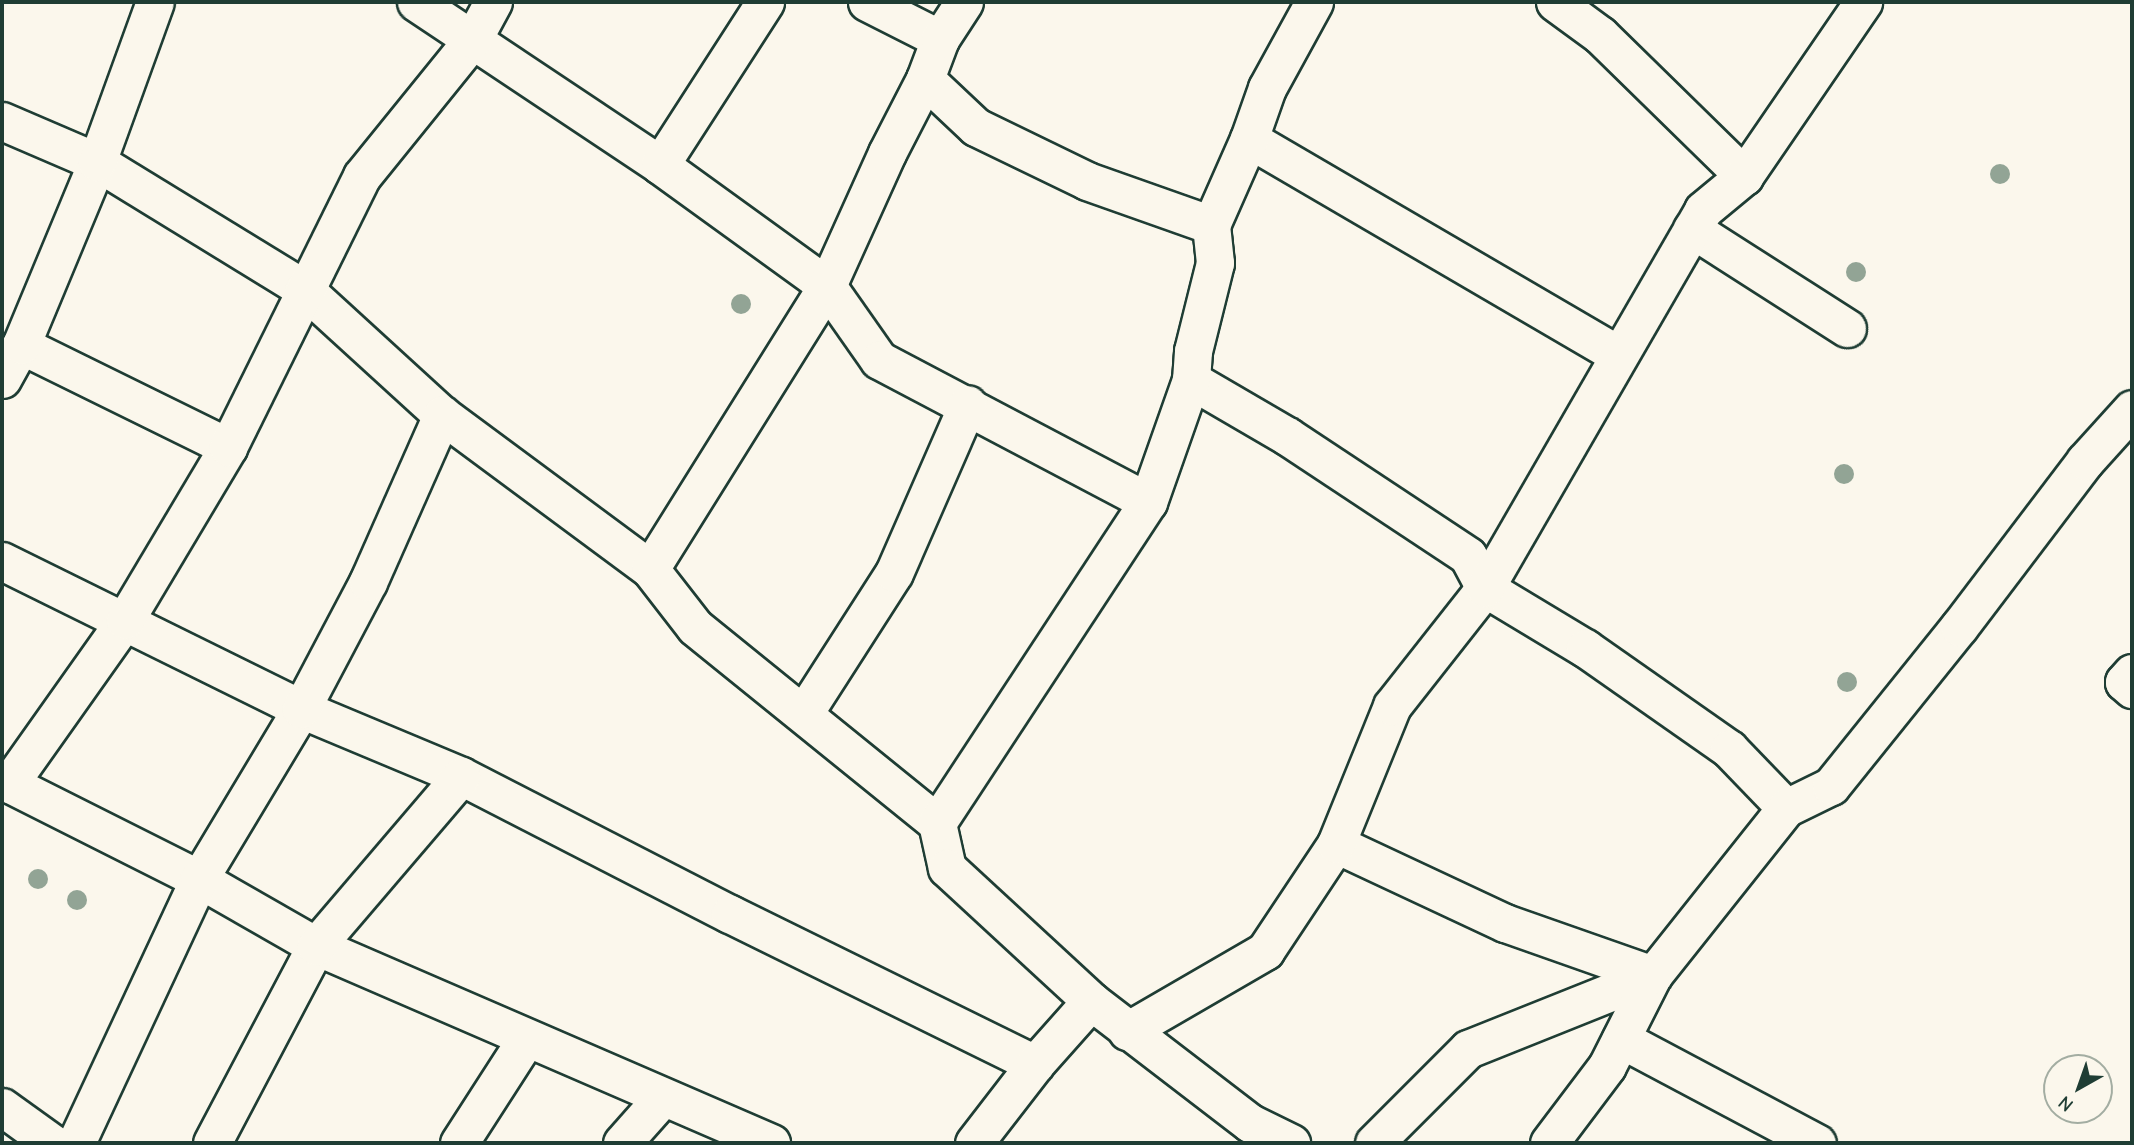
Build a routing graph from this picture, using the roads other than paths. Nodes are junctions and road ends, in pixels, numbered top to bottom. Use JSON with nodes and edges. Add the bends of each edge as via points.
{"nodes":[{"id":1,"x":155,"y":2,"type":"edge"},
{"id":2,"x":416,"y":2,"type":"edge"},
{"id":3,"x":493,"y":2,"type":"edge"},
{"id":4,"x":765,"y":2,"type":"edge"},
{"id":5,"x":867,"y":2,"type":"edge"},
{"id":6,"x":964,"y":2,"type":"edge"},
{"id":7,"x":1314,"y":2,"type":"edge"},
{"id":8,"x":1555,"y":2,"type":"edge"},
{"id":9,"x":1863,"y":2,"type":"edge"},
{"id":10,"x":473,"y":39,"type":"junction"},
{"id":11,"x":940,"y":39,"type":"junction"},
{"id":12,"x":925,"y":79,"type":"junction"},
{"id":13,"x":2,"y":121,"type":"edge"},
{"id":14,"x":1249,"y":139,"type":"junction"},
{"id":15,"x":97,"y":162,"type":"junction"},
{"id":16,"x":660,"y":166,"type":"junction"},
{"id":17,"x":1744,"y":176,"type":"junction"},
{"id":18,"x":1211,"y":225,"type":"junction"},
{"id":19,"x":1692,"y":229,"type":"junction"},
{"id":20,"x":827,"y":286,"type":"junction"},
{"id":21,"x":304,"y":289,"type":"junction"},
{"id":22,"x":1847,"y":328,"type":"dead end"},
{"id":23,"x":21,"y":345,"type":"junction"},
{"id":24,"x":1618,"y":355,"type":"junction"},
{"id":25,"x":2,"y":380,"type":"edge"},
{"id":26,"x":1191,"y":380,"type":"junction"},
{"id":27,"x":968,"y":404,"type":"junction"},
{"id":28,"x":2132,"y":409,"type":"edge"},
{"id":29,"x":443,"y":415,"type":"junction"},
{"id":30,"x":228,"y":447,"type":"junction"},
{"id":31,"x":1148,"y":502,"type":"junction"},
{"id":32,"x":2,"y":561,"type":"edge"},
{"id":33,"x":650,"y":569,"type":"junction"},
{"id":34,"x":1485,"y":588,"type":"junction"},
{"id":35,"x":125,"y":620,"type":"junction"},
{"id":36,"x":2132,"y":673,"type":"edge"},
{"id":37,"x":2132,"y":689,"type":"edge"},
{"id":38,"x":301,"y":709,"type":"junction"},
{"id":39,"x":804,"y":713,"type":"junction"},
{"id":40,"x":461,"y":776,"type":"junction"},
{"id":41,"x":5,"y":782,"type":"edge"},
{"id":42,"x":1786,"y":808,"type":"junction"},
{"id":43,"x":937,"y":823,"type":"junction"},
{"id":44,"x":1336,"y":844,"type":"junction"},
{"id":45,"x":200,"y":879,"type":"junction"},
{"id":46,"x":316,"y":946,"type":"junction"},
{"id":47,"x":1653,"y":975,"type":"junction"},
{"id":48,"x":1091,"y":1001,"type":"junction"},
{"id":49,"x":1128,"y":1031,"type":"junction"},
{"id":50,"x":526,"y":1039,"type":"junction"},
{"id":51,"x":1621,"y":1039,"type":"junction"},
{"id":52,"x":1035,"y":1064,"type":"junction"},
{"id":53,"x":662,"y":1098,"type":"junction"},
{"id":54,"x":2,"y":1107,"type":"edge"},
{"id":55,"x":1245,"y":1133,"type":"edge"},
{"id":56,"x":52,"y":1143,"type":"edge"},
{"id":57,"x":76,"y":1143,"type":"edge"},
{"id":58,"x":212,"y":1143,"type":"edge"},
{"id":59,"x":459,"y":1143,"type":"edge"},
{"id":60,"x":622,"y":1143,"type":"edge"},
{"id":61,"x":771,"y":1143,"type":"edge"},
{"id":62,"x":974,"y":1143,"type":"edge"},
{"id":63,"x":1291,"y":1143,"type":"edge"},
{"id":64,"x":1374,"y":1143,"type":"edge"},
{"id":65,"x":1549,"y":1143,"type":"edge"},
{"id":66,"x":1817,"y":1143,"type":"edge"}],
"edges":[{"from":1,"to":15,"type":"street"},
{"from":2,"to":10,"type":"street"},
{"from":3,"to":10,"type":"street"},
{"from":4,"to":16,"type":"street"},
{"from":5,"to":11,"type":"street"},
{"from":6,"to":11,"type":"street"},
{"from":7,"to":14,"type":"street","via":[[1267,88]]},
{"from":8,"to":17,"type":"street","via":[[1600,35]]},
{"from":9,"to":17,"type":"street"},
{"from":10,"to":16,"type":"street"},
{"from":10,"to":21,"type":"street","via":[[362,176]]},
{"from":11,"to":12,"type":"street"},
{"from":12,"to":18,"type":"street","via":[[976,127],[1087,181]]},
{"from":12,"to":20,"type":"street"},
{"from":13,"to":15,"type":"street"},
{"from":14,"to":18,"type":"street"},
{"from":14,"to":24,"type":"street"},
{"from":15,"to":21,"type":"street"},
{"from":15,"to":23,"type":"street"},
{"from":16,"to":20,"type":"street"},
{"from":17,"to":19,"type":"street","via":[[1703,210]]},
{"from":18,"to":26,"type":"street","via":[[1215,263],[1193,351]]},
{"from":19,"to":22,"type":"street"},
{"from":19,"to":24,"type":"street"},
{"from":20,"to":27,"type":"street","via":[[880,360]]},
{"from":20,"to":33,"type":"street"},
{"from":21,"to":29,"type":"street"},
{"from":21,"to":30,"type":"street"},
{"from":23,"to":25,"type":"street"},
{"from":23,"to":30,"type":"street"},
{"from":24,"to":34,"type":"street"},
{"from":26,"to":31,"type":"street"},
{"from":26,"to":34,"type":"street","via":[[1287,436],[1468,556]]},
{"from":27,"to":31,"type":"street"},
{"from":27,"to":39,"type":"street","via":[[894,573]]},
{"from":28,"to":42,"type":"street","via":[[2085,461],[1831,786]]},
{"from":29,"to":33,"type":"street"},
{"from":29,"to":38,"type":"street","via":[[368,582]]},
{"from":30,"to":35,"type":"street"},
{"from":31,"to":43,"type":"street"},
{"from":32,"to":35,"type":"street"},
{"from":33,"to":39,"type":"street","via":[[695,627]]},
{"from":34,"to":42,"type":"street","via":[[1585,648],[1729,749]]},
{"from":34,"to":44,"type":"street","via":[[1392,706]]},
{"from":35,"to":38,"type":"street"},
{"from":35,"to":41,"type":"street"},
{"from":36,"to":37,"type":"street","via":[[2124,682]]},
{"from":38,"to":40,"type":"street"},
{"from":38,"to":45,"type":"street"},
{"from":39,"to":43,"type":"street"},
{"from":40,"to":46,"type":"street"},
{"from":40,"to":52,"type":"street"},
{"from":41,"to":45,"type":"street"},
{"from":42,"to":47,"type":"street"},
{"from":43,"to":48,"type":"street","via":[[947,869]]},
{"from":44,"to":47,"type":"street","via":[[1505,923]]},
{"from":44,"to":49,"type":"street","via":[[1265,951]]},
{"from":45,"to":46,"type":"street"},
{"from":45,"to":57,"type":"street"},
{"from":46,"to":50,"type":"street"},
{"from":46,"to":58,"type":"street"},
{"from":47,"to":51,"type":"street"},
{"from":47,"to":64,"type":"street","via":[[1468,1049]]},
{"from":48,"to":49,"type":"street"},
{"from":48,"to":52,"type":"street"},
{"from":49,"to":55,"type":"street"},
{"from":50,"to":53,"type":"street"},
{"from":50,"to":59,"type":"street"},
{"from":51,"to":65,"type":"street","via":[[1607,1066]]},
{"from":51,"to":66,"type":"street"},
{"from":52,"to":62,"type":"street"},
{"from":53,"to":60,"type":"street"},
{"from":53,"to":61,"type":"street"},
{"from":54,"to":56,"type":"street"},
{"from":55,"to":63,"type":"street"}]}
